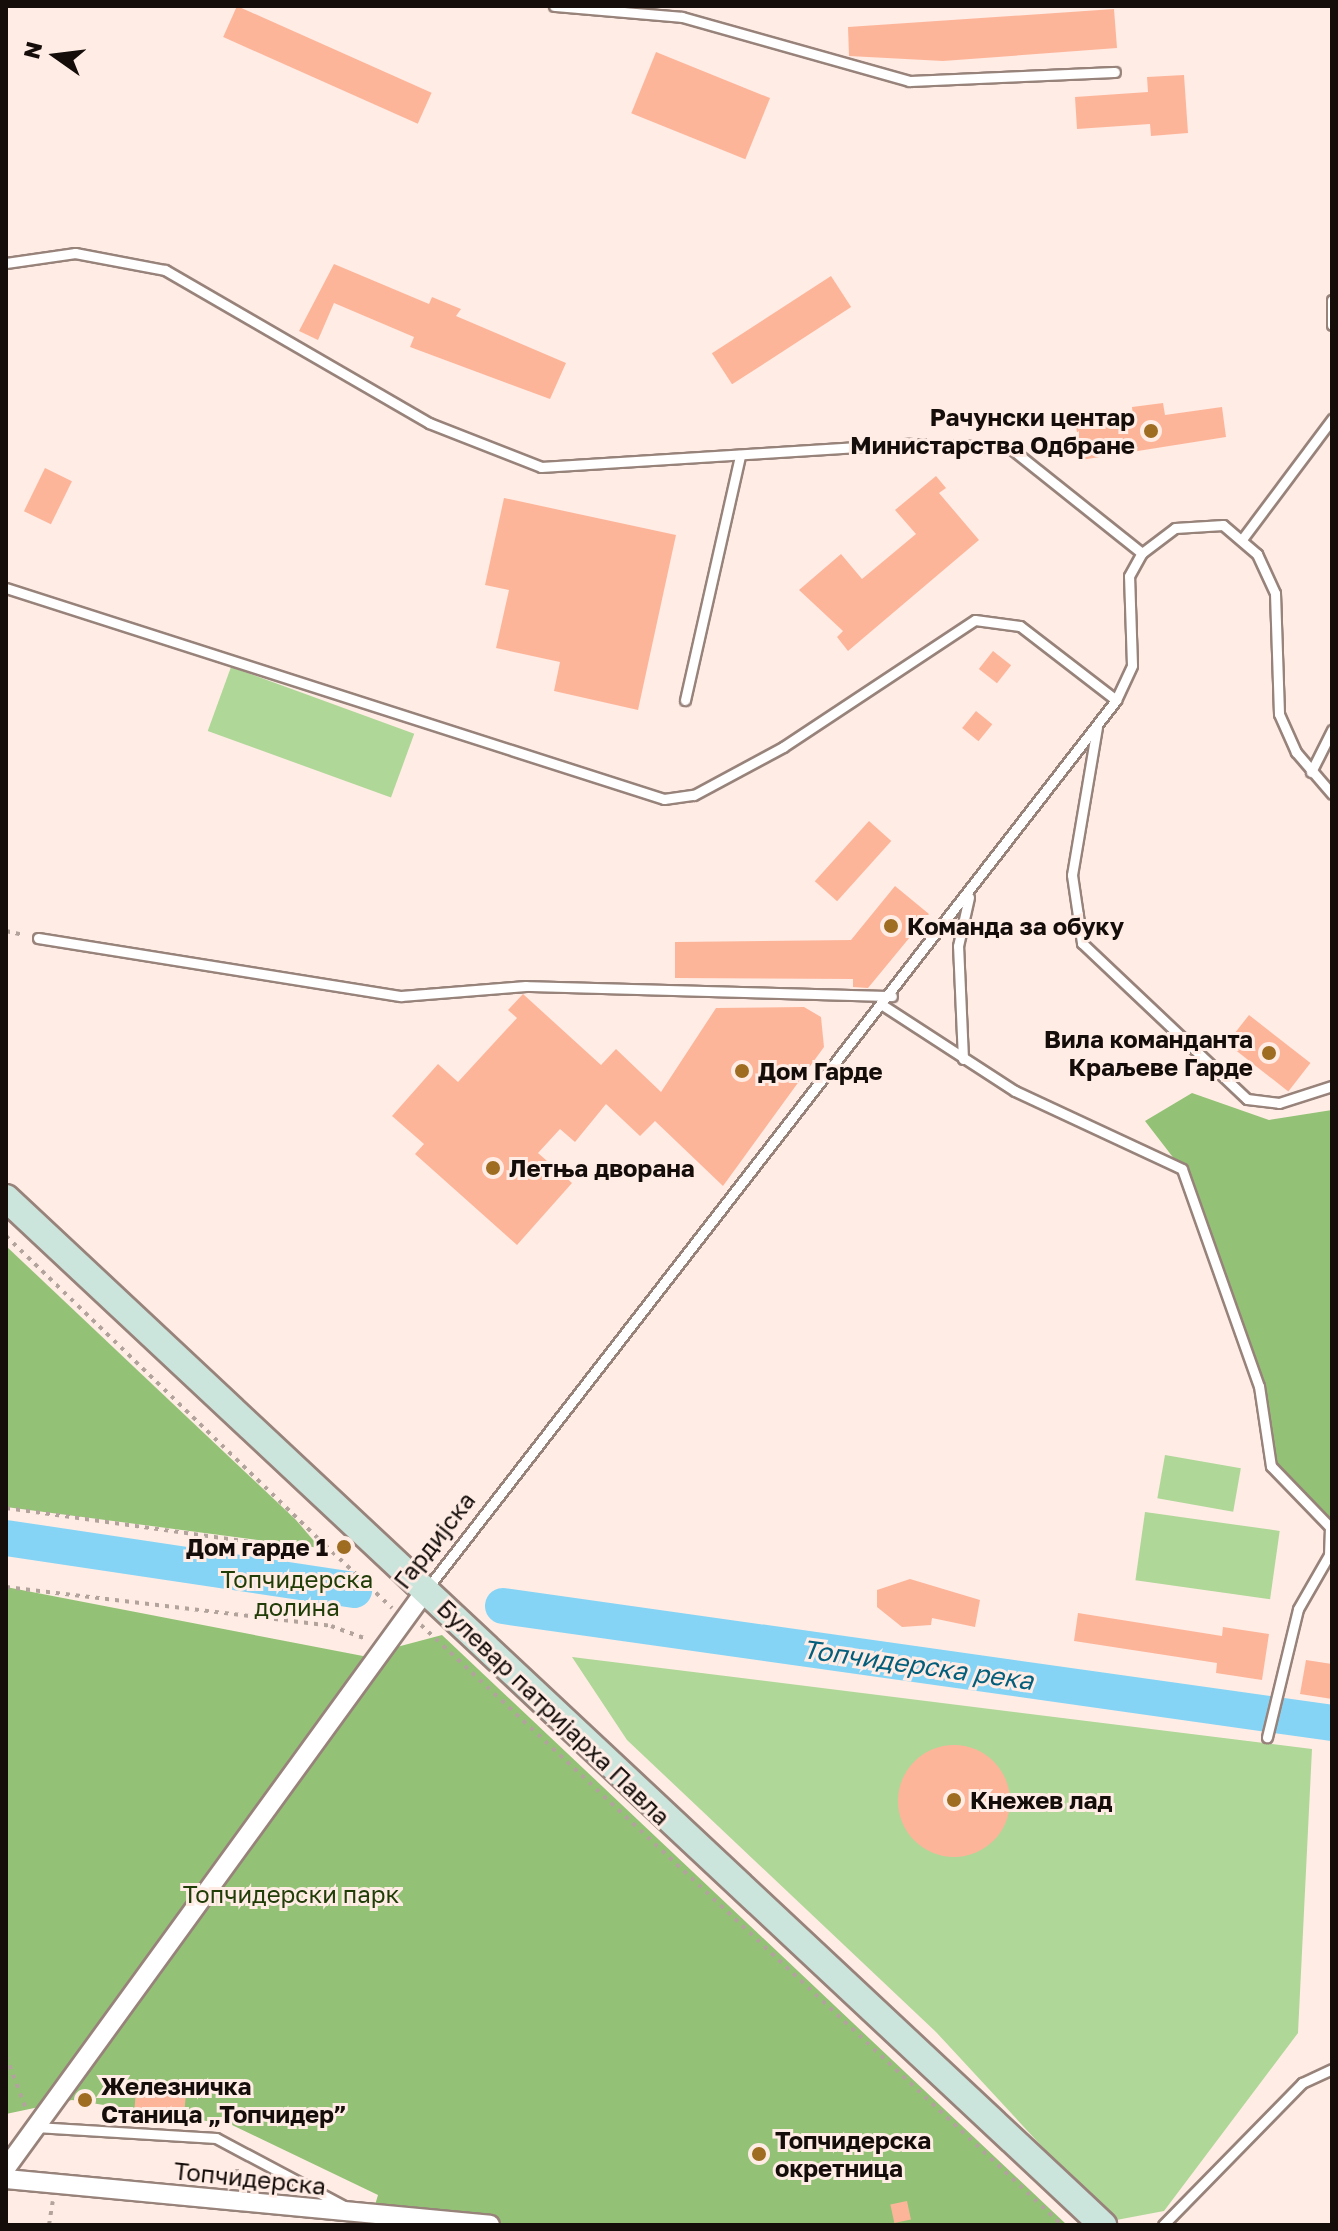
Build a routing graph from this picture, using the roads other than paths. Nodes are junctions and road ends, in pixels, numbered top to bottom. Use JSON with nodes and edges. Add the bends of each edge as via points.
{"nodes":[{"id":1,"x":554,"y":6,"type":"edge"},
{"id":2,"x":1115,"y":72,"type":"dead end"},
{"id":3,"x":6,"y":263,"type":"edge"},
{"id":4,"x":1332,"y":300,"type":"edge"},
{"id":5,"x":1332,"y":325,"type":"edge"},
{"id":6,"x":1332,"y":419,"type":"edge"},
{"id":7,"x":740,"y":455,"type":"junction"},
{"id":8,"x":1243,"y":538,"type":"junction"},
{"id":9,"x":1142,"y":553,"type":"junction"},
{"id":10,"x":6,"y":588,"type":"edge"},
{"id":11,"x":685,"y":700,"type":"dead end"},
{"id":12,"x":1116,"y":700,"type":"junction"},
{"id":13,"x":1098,"y":724,"type":"junction"},
{"id":14,"x":1332,"y":730,"type":"edge"},
{"id":15,"x":1311,"y":772,"type":"junction"},
{"id":16,"x":1332,"y":794,"type":"edge"},
{"id":17,"x":970,"y":893,"type":"junction"},
{"id":18,"x":38,"y":938,"type":"road end"},
{"id":19,"x":892,"y":996,"type":"junction"},
{"id":20,"x":884,"y":1006,"type":"junction"},
{"id":21,"x":963,"y":1059,"type":"junction"},
{"id":22,"x":1332,"y":1086,"type":"edge"},
{"id":23,"x":6,"y":1198,"type":"edge"},
{"id":24,"x":426,"y":1590,"type":"junction"},
{"id":25,"x":1267,"y":1737,"type":"dead end"},
{"id":26,"x":1332,"y":2069,"type":"edge"},
{"id":27,"x":30,"y":2127,"type":"junction"},
{"id":28,"x":6,"y":2168,"type":"edge"},
{"id":29,"x":6,"y":2179,"type":"edge"},
{"id":30,"x":357,"y":2213,"type":"junction"},
{"id":31,"x":376,"y":2220,"type":"edge"},
{"id":32,"x":490,"y":2225,"type":"edge"},
{"id":33,"x":1103,"y":2225,"type":"edge"},
{"id":34,"x":1163,"y":2225,"type":"edge"}],
"edges":[{"from":1,"to":2,"type":"lane","via":[[682,17],[900,80]]},
{"from":3,"to":7,"type":"lane","via":[[75,253],[165,270],[429,423],[515,461],[572,467]]},
{"from":4,"to":5,"type":"lane"},
{"from":6,"to":8,"type":"lane"},
{"from":7,"to":9,"type":"lane","via":[[909,444],[1009,447]]},
{"from":7,"to":11,"type":"lane"},
{"from":8,"to":9,"type":"lane","via":[[1200,522],[1175,528]]},
{"from":8,"to":15,"type":"lane","via":[[1275,593],[1279,714]]},
{"from":9,"to":12,"type":"lane","name":"Гардијска","via":[[1127,587],[1130,675]]},
{"from":10,"to":12,"type":"lane","via":[[664,799],[694,795],[783,747],[975,620],[1020,626]]},
{"from":12,"to":13,"type":"lane","name":"Гардијска"},
{"from":13,"to":17,"type":"lane","name":"Гардијска"},
{"from":13,"to":22,"type":"lane","via":[[1072,875],[1082,943],[1247,1099],[1279,1103]]},
{"from":14,"to":15,"type":"lane"},
{"from":15,"to":16,"type":"lane"},
{"from":17,"to":19,"type":"lane","name":"Гардијска"},
{"from":17,"to":21,"type":"lane","via":[[957,959]]},
{"from":18,"to":19,"type":"lane","via":[[401,996],[526,986]]},
{"from":19,"to":20,"type":"lane","name":"Гардијска"},
{"from":20,"to":21,"type":"lane"},
{"from":20,"to":24,"type":"lane","name":"Гардијска"},
{"from":21,"to":25,"type":"lane","via":[[1182,1169],[1259,1386],[1271,1466],[1330,1527],[1329,1555],[1298,1609]]},
{"from":23,"to":24,"type":"main road","name":"Булевар патријарха Павла"},
{"from":24,"to":27,"type":"street","name":"Гардијска"},
{"from":24,"to":33,"type":"main road","name":"Булевар патријарха Павла"},
{"from":26,"to":34,"type":"lane","via":[[1302,2083]]},
{"from":27,"to":28,"type":"street","name":"Гардијска"},
{"from":27,"to":30,"type":"lane","via":[[216,2138]]},
{"from":29,"to":30,"type":"street","name":"Топчидерска"},
{"from":30,"to":31,"type":"street","name":"Топчидерска"},
{"from":31,"to":32,"type":"street","name":"Топчидерска"}]}
